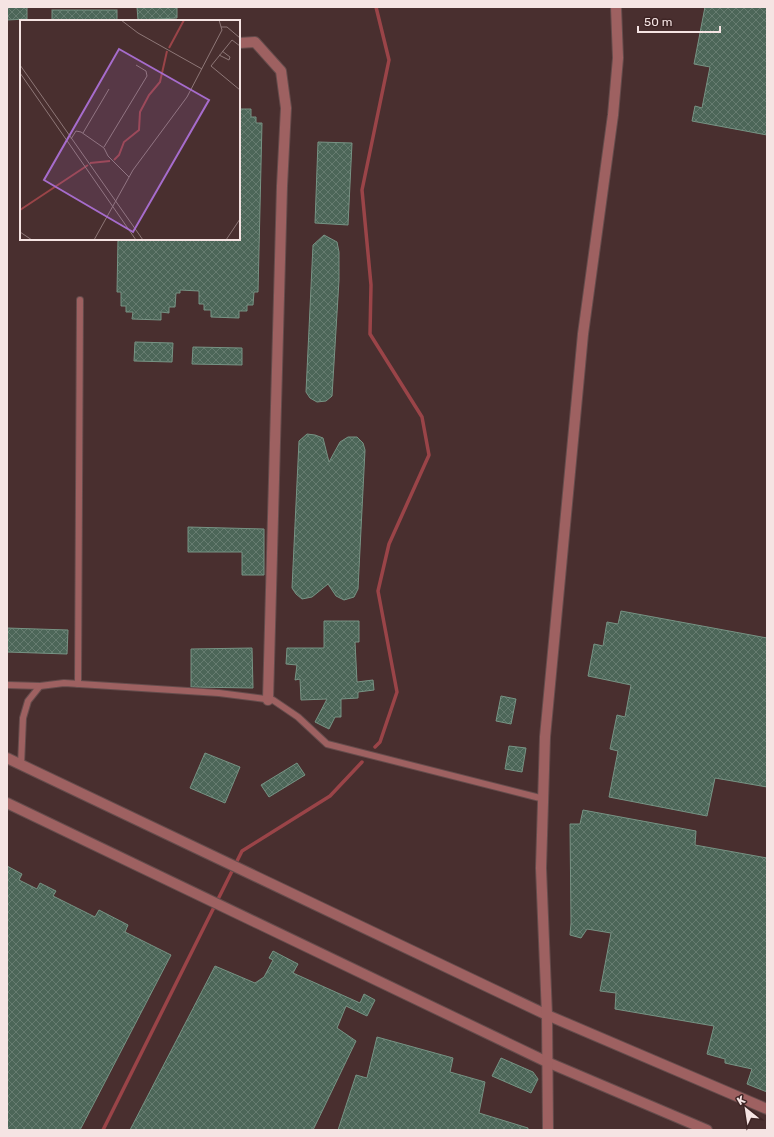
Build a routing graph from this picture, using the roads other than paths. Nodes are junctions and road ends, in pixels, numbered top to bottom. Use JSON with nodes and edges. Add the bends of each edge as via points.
{"nodes":[{"id":1,"x":616,"y":7,"type":"edge"},
{"id":2,"x":240,"y":43,"type":"edge"},
{"id":3,"x":80,"y":300,"type":"dead end"},
{"id":4,"x":78,"y":684,"type":"junction"},
{"id":5,"x":7,"y":685,"type":"edge"},
{"id":6,"x":40,"y":686,"type":"junction"},
{"id":7,"x":268,"y":700,"type":"junction"},
{"id":8,"x":7,"y":758,"type":"edge"},
{"id":9,"x":21,"y":765,"type":"junction"},
{"id":10,"x":544,"y":799,"type":"junction"},
{"id":11,"x":7,"y":803,"type":"edge"},
{"id":12,"x":547,"y":1015,"type":"junction"},
{"id":13,"x":547,"y":1062,"type":"junction"},
{"id":14,"x":767,"y":1108,"type":"edge"},
{"id":15,"x":548,"y":1130,"type":"edge"},
{"id":16,"x":707,"y":1130,"type":"edge"}],
"edges":[{"from":1,"to":10,"type":"street","via":[[618,58],[613,115],[583,334],[545,737]]},
{"from":2,"to":7,"type":"street","via":[[255,42],[281,71],[286,108]]},
{"from":3,"to":4,"type":"lane"},
{"from":4,"to":6,"type":"lane"},
{"from":4,"to":7,"type":"lane","via":[[219,693]]},
{"from":5,"to":6,"type":"lane"},
{"from":6,"to":9,"type":"lane","via":[[28,700],[24,718]]},
{"from":7,"to":10,"type":"lane","via":[[273,700],[298,717],[326,744]]},
{"from":8,"to":9,"type":"street"},
{"from":9,"to":12,"type":"street"},
{"from":10,"to":12,"type":"street","via":[[541,868]]},
{"from":11,"to":13,"type":"street"},
{"from":12,"to":13,"type":"street"},
{"from":12,"to":14,"type":"street"},
{"from":13,"to":15,"type":"street"},
{"from":13,"to":16,"type":"street"}]}
